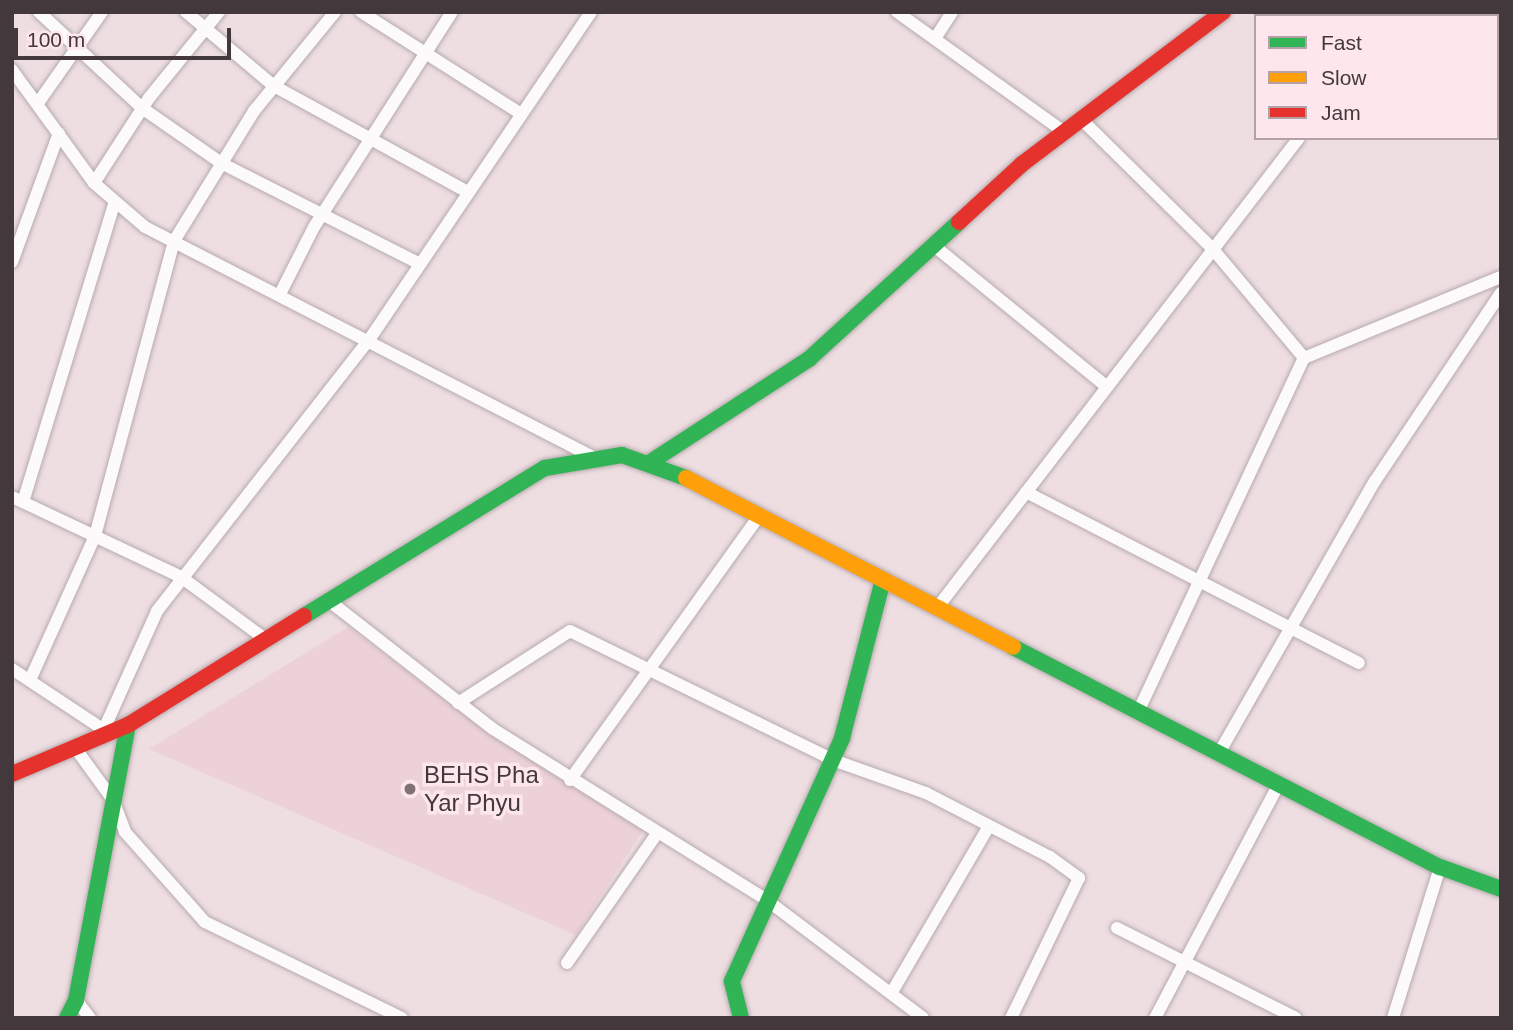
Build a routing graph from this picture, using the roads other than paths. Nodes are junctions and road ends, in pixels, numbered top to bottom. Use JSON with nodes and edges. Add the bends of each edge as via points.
{"nodes":[{"id":1,"x":39,"y":12,"type":"edge"},
{"id":2,"x":102,"y":12,"type":"edge"},
{"id":3,"x":186,"y":12,"type":"edge"},
{"id":4,"x":219,"y":12,"type":"edge"},
{"id":5,"x":335,"y":12,"type":"edge"},
{"id":6,"x":361,"y":12,"type":"edge"},
{"id":7,"x":452,"y":12,"type":"edge"},
{"id":8,"x":591,"y":12,"type":"edge"},
{"id":9,"x":897,"y":12,"type":"edge"},
{"id":10,"x":952,"y":12,"type":"edge"},
{"id":11,"x":1223,"y":12,"type":"edge"},
{"id":12,"x":205,"y":29,"type":"junction"},
{"id":13,"x":936,"y":37,"type":"junction"},
{"id":14,"x":75,"y":49,"type":"junction"},
{"id":15,"x":422,"y":56,"type":"junction"},
{"id":16,"x":12,"y":70,"type":"edge"},
{"id":17,"x":274,"y":86,"type":"junction"},
{"id":18,"x":38,"y":103,"type":"junction"},
{"id":19,"x":142,"y":108,"type":"junction"},
{"id":20,"x":521,"y":114,"type":"junction"},
{"id":21,"x":1081,"y":119,"type":"junction"},
{"id":22,"x":1064,"y":132,"type":"junction"},
{"id":23,"x":60,"y":133,"type":"junction"},
{"id":24,"x":372,"y":137,"type":"junction"},
{"id":25,"x":1297,"y":140,"type":"edge"},
{"id":26,"x":221,"y":163,"type":"junction"},
{"id":27,"x":94,"y":183,"type":"junction"},
{"id":28,"x":468,"y":192,"type":"junction"},
{"id":29,"x":114,"y":204,"type":"junction"},
{"id":30,"x":323,"y":212,"type":"junction"},
{"id":31,"x":174,"y":241,"type":"junction"},
{"id":32,"x":933,"y":245,"type":"junction"},
{"id":33,"x":1211,"y":247,"type":"junction"},
{"id":34,"x":12,"y":262,"type":"edge"},
{"id":35,"x":420,"y":264,"type":"junction"},
{"id":36,"x":1501,"y":277,"type":"edge"},
{"id":37,"x":1501,"y":293,"type":"edge"},
{"id":38,"x":280,"y":294,"type":"junction"},
{"id":39,"x":369,"y":340,"type":"junction"},
{"id":40,"x":1304,"y":358,"type":"junction"},
{"id":41,"x":1106,"y":386,"type":"junction"},
{"id":42,"x":591,"y":456,"type":"junction"},
{"id":43,"x":652,"y":461,"type":"junction"},
{"id":44,"x":1026,"y":492,"type":"junction"},
{"id":45,"x":18,"y":500,"type":"edge"},
{"id":46,"x":759,"y":516,"type":"junction"},
{"id":47,"x":95,"y":536,"type":"junction"},
{"id":48,"x":181,"y":577,"type":"junction"},
{"id":49,"x":883,"y":580,"type":"junction"},
{"id":50,"x":1199,"y":582,"type":"junction"},
{"id":51,"x":328,"y":600,"type":"junction"},
{"id":52,"x":937,"y":608,"type":"junction"},
{"id":53,"x":1288,"y":629,"type":"junction"},
{"id":54,"x":265,"y":639,"type":"junction"},
{"id":55,"x":1359,"y":663,"type":"dead end"},
{"id":56,"x":645,"y":667,"type":"junction"},
{"id":57,"x":12,"y":669,"type":"edge"},
{"id":58,"x":30,"y":680,"type":"junction"},
{"id":59,"x":458,"y":703,"type":"junction"},
{"id":60,"x":1138,"y":712,"type":"junction"},
{"id":61,"x":128,"y":725,"type":"junction"},
{"id":62,"x":102,"y":734,"type":"junction"},
{"id":63,"x":76,"y":750,"type":"junction"},
{"id":64,"x":1219,"y":753,"type":"junction"},
{"id":65,"x":832,"y":760,"type":"junction"},
{"id":66,"x":12,"y":774,"type":"edge"},
{"id":67,"x":570,"y":780,"type":"junction"},
{"id":68,"x":1279,"y":784,"type":"junction"},
{"id":69,"x":113,"y":800,"type":"junction"},
{"id":70,"x":989,"y":826,"type":"junction"},
{"id":71,"x":656,"y":835,"type":"junction"},
{"id":72,"x":1440,"y":867,"type":"junction"},
{"id":73,"x":1501,"y":889,"type":"edge"},
{"id":74,"x":768,"y":901,"type":"junction"},
{"id":75,"x":1117,"y":928,"type":"dead end"},
{"id":76,"x":567,"y":963,"type":"dead end"},
{"id":77,"x":1182,"y":964,"type":"junction"},
{"id":78,"x":892,"y":992,"type":"junction"},
{"id":79,"x":76,"y":1000,"type":"junction"},
{"id":80,"x":1271,"y":1013,"type":"edge"},
{"id":81,"x":397,"y":1017,"type":"edge"},
{"id":82,"x":67,"y":1018,"type":"edge"},
{"id":83,"x":90,"y":1018,"type":"edge"},
{"id":84,"x":741,"y":1018,"type":"edge"},
{"id":85,"x":923,"y":1018,"type":"edge"},
{"id":86,"x":1011,"y":1018,"type":"edge"},
{"id":87,"x":1154,"y":1018,"type":"edge"},
{"id":88,"x":1296,"y":1018,"type":"edge"},
{"id":89,"x":1393,"y":1018,"type":"edge"}],
"edges":[{"from":1,"to":14,"type":"street"},
{"from":2,"to":14,"type":"street"},
{"from":3,"to":12,"type":"street"},
{"from":4,"to":12,"type":"street"},
{"from":5,"to":17,"type":"street"},
{"from":6,"to":15,"type":"street"},
{"from":7,"to":15,"type":"street"},
{"from":8,"to":20,"type":"street"},
{"from":9,"to":13,"type":"street"},
{"from":10,"to":13,"type":"street"},
{"from":11,"to":21,"type":"main road"},
{"from":12,"to":17,"type":"street"},
{"from":12,"to":19,"type":"street"},
{"from":13,"to":22,"type":"street"},
{"from":14,"to":18,"type":"street"},
{"from":14,"to":19,"type":"street"},
{"from":15,"to":20,"type":"street"},
{"from":15,"to":24,"type":"street"},
{"from":16,"to":18,"type":"street"},
{"from":17,"to":24,"type":"street"},
{"from":17,"to":26,"type":"street"},
{"from":18,"to":23,"type":"street"},
{"from":19,"to":26,"type":"street"},
{"from":19,"to":27,"type":"street"},
{"from":20,"to":28,"type":"street"},
{"from":21,"to":22,"type":"main road"},
{"from":21,"to":33,"type":"street"},
{"from":22,"to":32,"type":"main road"},
{"from":23,"to":27,"type":"street"},
{"from":23,"to":34,"type":"street"},
{"from":24,"to":28,"type":"street"},
{"from":24,"to":30,"type":"street"},
{"from":25,"to":33,"type":"street"},
{"from":26,"to":30,"type":"street"},
{"from":26,"to":31,"type":"street"},
{"from":27,"to":29,"type":"street"},
{"from":28,"to":35,"type":"street"},
{"from":29,"to":31,"type":"street"},
{"from":29,"to":45,"type":"street"},
{"from":30,"to":35,"type":"street"},
{"from":30,"to":38,"type":"street"},
{"from":31,"to":38,"type":"street"},
{"from":31,"to":47,"type":"street"},
{"from":32,"to":41,"type":"street"},
{"from":32,"to":43,"type":"main road","via":[[809,359]]},
{"from":33,"to":40,"type":"street"},
{"from":33,"to":41,"type":"street"},
{"from":35,"to":39,"type":"street"},
{"from":36,"to":40,"type":"street"},
{"from":37,"to":53,"type":"street","via":[[1375,481]]},
{"from":38,"to":39,"type":"street"},
{"from":39,"to":42,"type":"street"},
{"from":39,"to":48,"type":"street"},
{"from":40,"to":50,"type":"street"},
{"from":41,"to":44,"type":"street"},
{"from":42,"to":43,"type":"main road"},
{"from":42,"to":51,"type":"main road","via":[[545,468]]},
{"from":43,"to":46,"type":"main road"},
{"from":44,"to":50,"type":"street"},
{"from":44,"to":52,"type":"street"},
{"from":45,"to":47,"type":"street"},
{"from":46,"to":49,"type":"main road"},
{"from":46,"to":56,"type":"street"},
{"from":47,"to":48,"type":"street"},
{"from":47,"to":58,"type":"street"},
{"from":48,"to":54,"type":"street"},
{"from":48,"to":62,"type":"street","via":[[157,611]]},
{"from":49,"to":52,"type":"main road"},
{"from":49,"to":65,"type":"main road"},
{"from":50,"to":53,"type":"street"},
{"from":50,"to":60,"type":"street"},
{"from":51,"to":54,"type":"main road"},
{"from":51,"to":59,"type":"street"},
{"from":52,"to":60,"type":"main road"},
{"from":53,"to":55,"type":"street"},
{"from":53,"to":64,"type":"street"},
{"from":54,"to":61,"type":"main road"},
{"from":56,"to":59,"type":"street","via":[[570,631]]},
{"from":56,"to":65,"type":"street"},
{"from":56,"to":67,"type":"street"},
{"from":57,"to":58,"type":"street"},
{"from":58,"to":62,"type":"street"},
{"from":59,"to":67,"type":"street"},
{"from":60,"to":64,"type":"main road"},
{"from":61,"to":62,"type":"main road"},
{"from":61,"to":69,"type":"main road"},
{"from":62,"to":63,"type":"main road"},
{"from":63,"to":66,"type":"main road"},
{"from":63,"to":69,"type":"street"},
{"from":64,"to":68,"type":"main road"},
{"from":65,"to":70,"type":"street","via":[[926,793]]},
{"from":65,"to":74,"type":"main road"},
{"from":67,"to":71,"type":"street"},
{"from":68,"to":72,"type":"main road"},
{"from":68,"to":77,"type":"street"},
{"from":69,"to":79,"type":"main road"},
{"from":69,"to":81,"type":"street","via":[[125,832],[205,922]]},
{"from":70,"to":78,"type":"street"},
{"from":70,"to":86,"type":"street","via":[[1079,878]]},
{"from":71,"to":74,"type":"street"},
{"from":71,"to":76,"type":"street"},
{"from":72,"to":73,"type":"main road"},
{"from":72,"to":89,"type":"street"},
{"from":74,"to":78,"type":"street"},
{"from":74,"to":84,"type":"main road","via":[[732,981]]},
{"from":75,"to":77,"type":"street"},
{"from":77,"to":80,"type":"street"},
{"from":77,"to":87,"type":"street"},
{"from":78,"to":85,"type":"street"},
{"from":79,"to":82,"type":"main road"},
{"from":79,"to":83,"type":"street"},
{"from":80,"to":88,"type":"street"}]}
